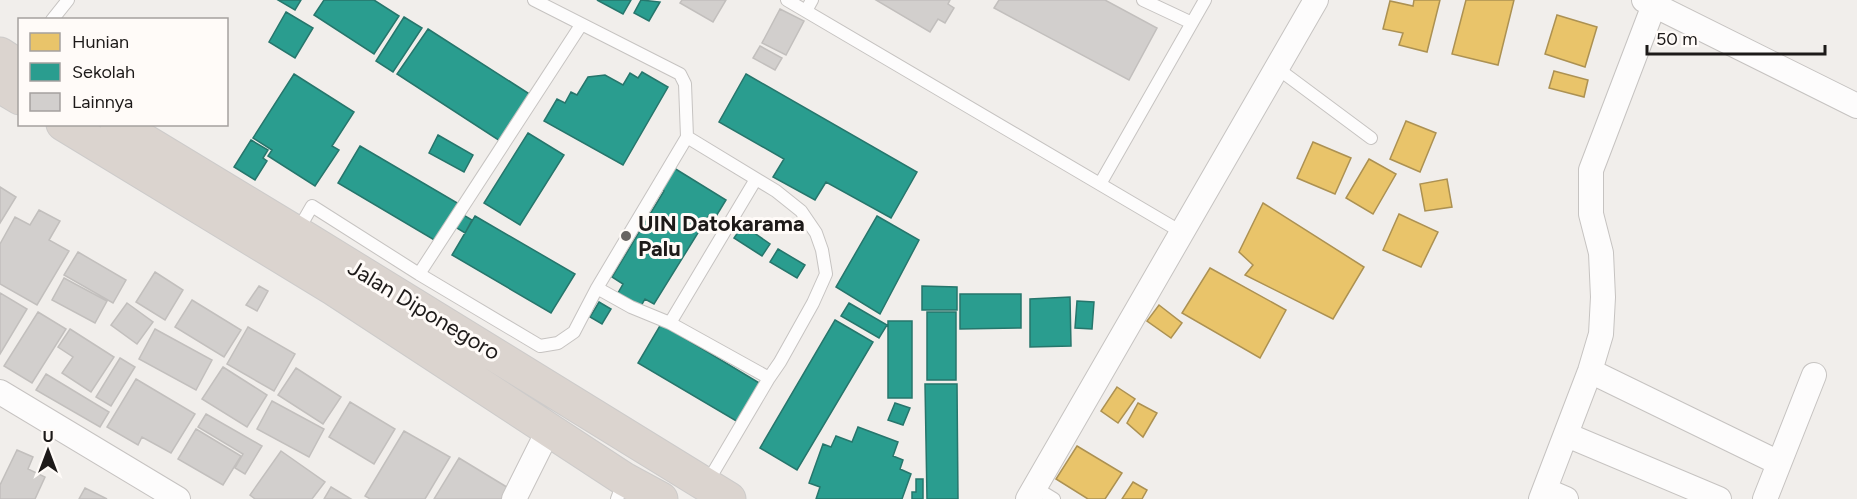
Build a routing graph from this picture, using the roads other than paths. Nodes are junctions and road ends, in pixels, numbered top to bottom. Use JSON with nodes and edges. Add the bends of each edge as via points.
{"nodes":[{"id":1,"x":68,"y":0,"type":"edge"},
{"id":2,"x":534,"y":0,"type":"edge"},
{"id":3,"x":787,"y":0,"type":"edge"},
{"id":4,"x":1143,"y":0,"type":"edge"},
{"id":5,"x":1205,"y":0,"type":"edge"},
{"id":6,"x":1316,"y":0,"type":"edge"},
{"id":7,"x":1649,"y":3,"type":"edge"},
{"id":8,"x":554,"y":5,"type":"edge"},
{"id":9,"x":809,"y":6,"type":"edge"},
{"id":10,"x":54,"y":18,"type":"edge"},
{"id":11,"x":1192,"y":23,"type":"junction"},
{"id":12,"x":581,"y":25,"type":"junction"},
{"id":13,"x":0,"y":54,"type":"edge"},
{"id":14,"x":18,"y":65,"type":"edge"},
{"id":15,"x":1277,"y":68,"type":"junction"},
{"id":16,"x":0,"y":86,"type":"edge"},
{"id":17,"x":18,"y":97,"type":"edge"},
{"id":18,"x":1857,"y":106,"type":"edge"},
{"id":19,"x":66,"y":126,"type":"edge"},
{"id":20,"x":120,"y":126,"type":"edge"},
{"id":21,"x":687,"y":137,"type":"junction"},
{"id":22,"x":1371,"y":138,"type":"dead end"},
{"id":23,"x":756,"y":179,"type":"junction"},
{"id":24,"x":1100,"y":184,"type":"junction"},
{"id":25,"x":297,"y":232,"type":"junction"},
{"id":26,"x":1183,"y":232,"type":"junction"},
{"id":27,"x":418,"y":274,"type":"junction"},
{"id":28,"x":597,"y":288,"type":"junction"},
{"id":29,"x":670,"y":323,"type":"junction"},
{"id":30,"x":1590,"y":371,"type":"junction"},
{"id":31,"x":1814,"y":375,"type":"dead end"},
{"id":32,"x":769,"y":378,"type":"junction"},
{"id":33,"x":0,"y":392,"type":"edge"},
{"id":34,"x":549,"y":429,"type":"junction"},
{"id":35,"x":1567,"y":435,"type":"junction"},
{"id":36,"x":1779,"y":463,"type":"junction"},
{"id":37,"x":678,"y":466,"type":"junction"},
{"id":38,"x":621,"y":489,"type":"edge"},
{"id":39,"x":718,"y":491,"type":"edge"},
{"id":40,"x":1039,"y":495,"type":"edge"},
{"id":41,"x":1550,"y":496,"type":"edge"},
{"id":42,"x":178,"y":499,"type":"edge"},
{"id":43,"x":514,"y":499,"type":"edge"},
{"id":44,"x":662,"y":499,"type":"edge"},
{"id":45,"x":1719,"y":499,"type":"edge"},
{"id":46,"x":1765,"y":499,"type":"edge"}],
"edges":[{"from":1,"to":10,"type":"lane"},
{"from":2,"to":8,"type":"lane"},
{"from":3,"to":9,"type":"lane"},
{"from":4,"to":11,"type":"lane"},
{"from":5,"to":11,"type":"lane"},
{"from":6,"to":15,"type":"street"},
{"from":7,"to":18,"type":"street"},
{"from":7,"to":30,"type":"street","via":[[1591,171],[1591,214],[1601,253],[1603,297],[1601,334]]},
{"from":8,"to":12,"type":"lane"},
{"from":9,"to":24,"type":"lane"},
{"from":11,"to":24,"type":"lane"},
{"from":12,"to":21,"type":"lane","via":[[680,74],[685,84]]},
{"from":12,"to":27,"type":"lane"},
{"from":13,"to":14,"type":"highway"},
{"from":15,"to":22,"type":"lane"},
{"from":15,"to":26,"type":"street"},
{"from":16,"to":17,"type":"highway"},
{"from":19,"to":34,"type":"highway","name":"Jalan Diponegoro","via":[[334,290]]},
{"from":20,"to":25,"type":"highway","name":"Jalan Diponegoro"},
{"from":21,"to":23,"type":"lane"},
{"from":21,"to":28,"type":"lane"},
{"from":23,"to":29,"type":"lane"},
{"from":23,"to":32,"type":"lane","via":[[801,211],[816,233],[826,274]]},
{"from":24,"to":26,"type":"lane"},
{"from":25,"to":27,"type":"lane","via":[[312,206]]},
{"from":25,"to":37,"type":"highway","name":"Jalan Diponegoro"},
{"from":26,"to":40,"type":"street"},
{"from":27,"to":28,"type":"lane","via":[[540,346],[558,343],[574,332]]},
{"from":28,"to":29,"type":"lane"},
{"from":29,"to":32,"type":"lane"},
{"from":30,"to":35,"type":"street"},
{"from":30,"to":36,"type":"street"},
{"from":31,"to":36,"type":"street"},
{"from":32,"to":39,"type":"lane"},
{"from":33,"to":42,"type":"street"},
{"from":34,"to":38,"type":"highway","name":"Jalan Diponegoro"},
{"from":34,"to":43,"type":"street"},
{"from":35,"to":41,"type":"street"},
{"from":35,"to":45,"type":"street"},
{"from":36,"to":46,"type":"street"},
{"from":37,"to":39,"type":"highway","name":"Jalan Diponegoro"},
{"from":37,"to":44,"type":"highway"},
{"from":38,"to":44,"type":"highway","name":"Jalan Diponegoro"}]}
